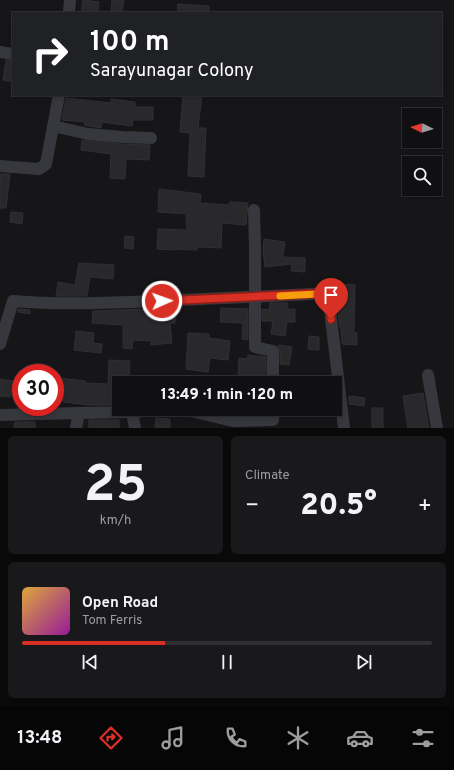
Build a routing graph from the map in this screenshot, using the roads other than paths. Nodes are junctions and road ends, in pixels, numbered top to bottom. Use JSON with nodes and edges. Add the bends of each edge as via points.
{"nodes":[{"id":1,"x":70,"y":0,"type":"edge"},
{"id":2,"x":69,"y":12,"type":"edge"},
{"id":3,"x":0,"y":52,"type":"edge"},
{"id":4,"x":12,"y":54,"type":"edge"},
{"id":5,"x":59,"y":96,"type":"edge"},
{"id":6,"x":53,"y":126,"type":"junction"},
{"id":7,"x":151,"y":138,"type":"dead end"},
{"id":8,"x":0,"y":166,"type":"edge"},
{"id":9,"x":254,"y":210,"type":"dead end"},
{"id":10,"x":255,"y":297,"type":"junction"},
{"id":11,"x":0,"y":344,"type":"edge"},
{"id":12,"x":428,"y":375,"type":"dead end"},
{"id":13,"x":273,"y":376,"type":"edge"},
{"id":14,"x":112,"y":412,"type":"edge"},
{"id":15,"x":79,"y":413,"type":"junction"},
{"id":16,"x":0,"y":415,"type":"edge"},
{"id":17,"x":133,"y":416,"type":"edge"},
{"id":18,"x":212,"y":416,"type":"edge"},
{"id":19,"x":273,"y":419,"type":"edge"},
{"id":20,"x":76,"y":428,"type":"edge"},
{"id":21,"x":135,"y":428,"type":"edge"},
{"id":22,"x":344,"y":428,"type":"edge"},
{"id":23,"x":436,"y":428,"type":"edge"}],
"edges":[{"from":1,"to":2,"type":"street"},
{"from":3,"to":4,"type":"street"},
{"from":5,"to":6,"type":"street"},
{"from":6,"to":7,"type":"street","via":[[88,134]]},
{"from":6,"to":8,"type":"street","via":[[46,164],[39,169]]},
{"from":9,"to":10,"type":"street"},
{"from":10,"to":11,"type":"street","via":[[85,304],[13,301]]},
{"from":10,"to":13,"type":"street","via":[[255,347],[272,351]]},
{"from":10,"to":22,"type":"street","via":[[328,293]]},
{"from":12,"to":23,"type":"street"},
{"from":14,"to":15,"type":"street"},
{"from":15,"to":16,"type":"street"},
{"from":15,"to":20,"type":"street"},
{"from":17,"to":21,"type":"street"},
{"from":18,"to":19,"type":"street","via":[[233,421]]}]}
